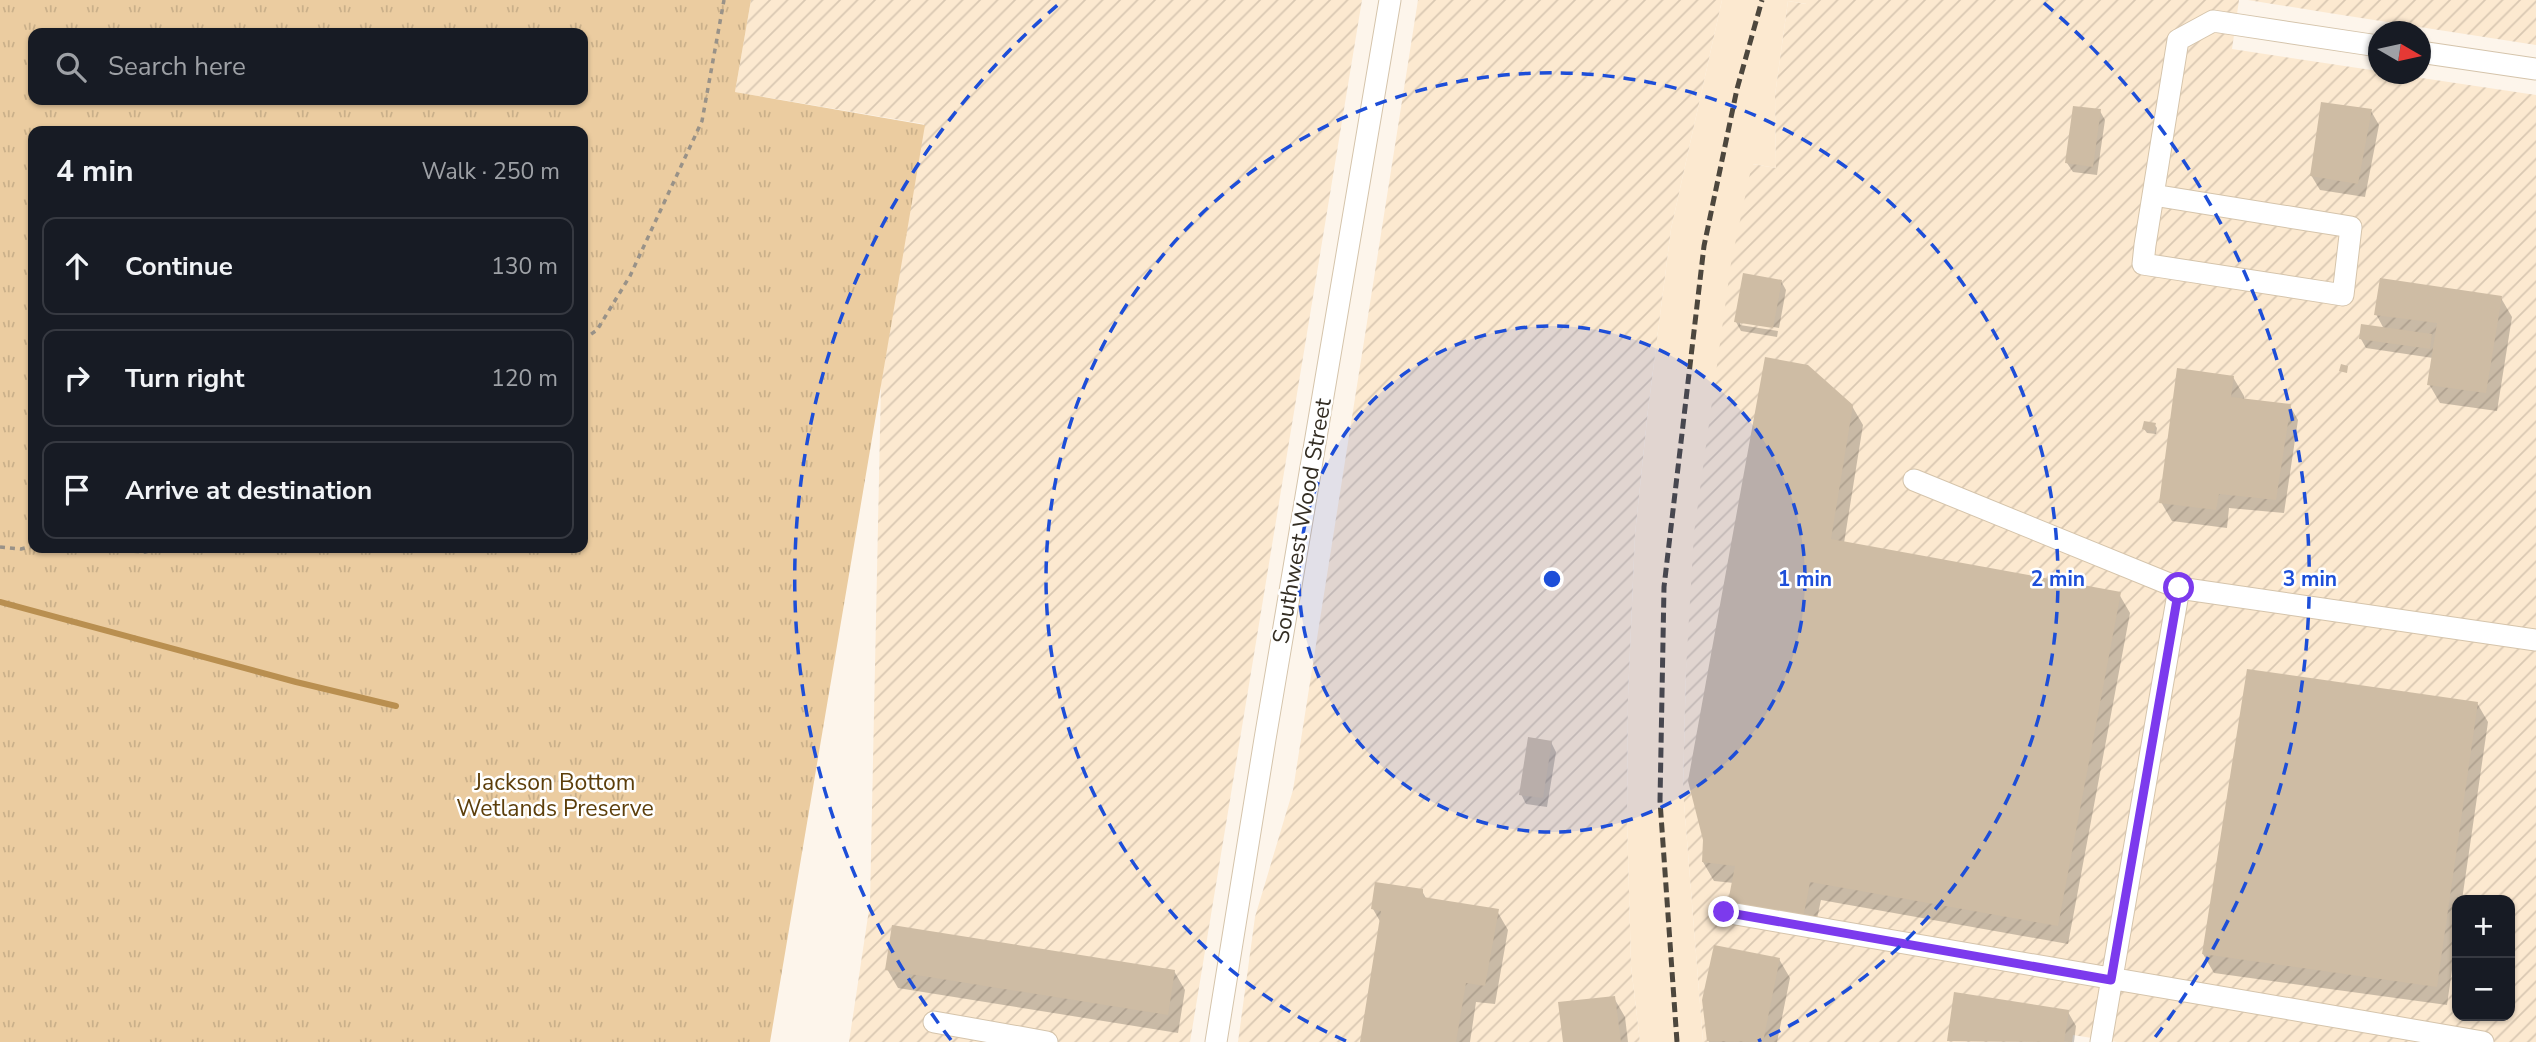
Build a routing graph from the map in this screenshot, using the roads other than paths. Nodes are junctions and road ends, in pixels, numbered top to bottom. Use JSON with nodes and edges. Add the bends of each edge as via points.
{"nodes":[{"id":1,"x":1390,"y":0,"type":"edge"},
{"id":2,"x":2368,"y":44,"type":"edge"},
{"id":3,"x":2431,"y":54,"type":"edge"},
{"id":4,"x":2536,"y":69,"type":"edge"},
{"id":5,"x":2153,"y":195,"type":"junction"},
{"id":6,"x":1914,"y":480,"type":"dead end"},
{"id":7,"x":2179,"y":588,"type":"junction"},
{"id":8,"x":2536,"y":640,"type":"edge"},
{"id":9,"x":1724,"y":912,"type":"dead end"},
{"id":10,"x":2111,"y":980,"type":"junction"},
{"id":11,"x":934,"y":1022,"type":"dead end"},
{"id":12,"x":1047,"y":1042,"type":"edge"},
{"id":13,"x":1216,"y":1042,"type":"edge"},
{"id":14,"x":2101,"y":1042,"type":"edge"},
{"id":15,"x":2483,"y":1042,"type":"edge"}],
"edges":[{"from":1,"to":13,"type":"street","name":"Southwest Wood Street"},
{"from":2,"to":5,"type":"street","via":[[2213,21],[2179,40]]},
{"from":3,"to":4,"type":"street"},
{"from":5,"to":5,"type":"street","via":[[2143,264],[2343,295],[2351,227]]},
{"from":6,"to":7,"type":"street"},
{"from":7,"to":8,"type":"street"},
{"from":7,"to":10,"type":"street"},
{"from":9,"to":10,"type":"street"},
{"from":10,"to":14,"type":"street"},
{"from":10,"to":15,"type":"street"},
{"from":11,"to":12,"type":"street"}]}
